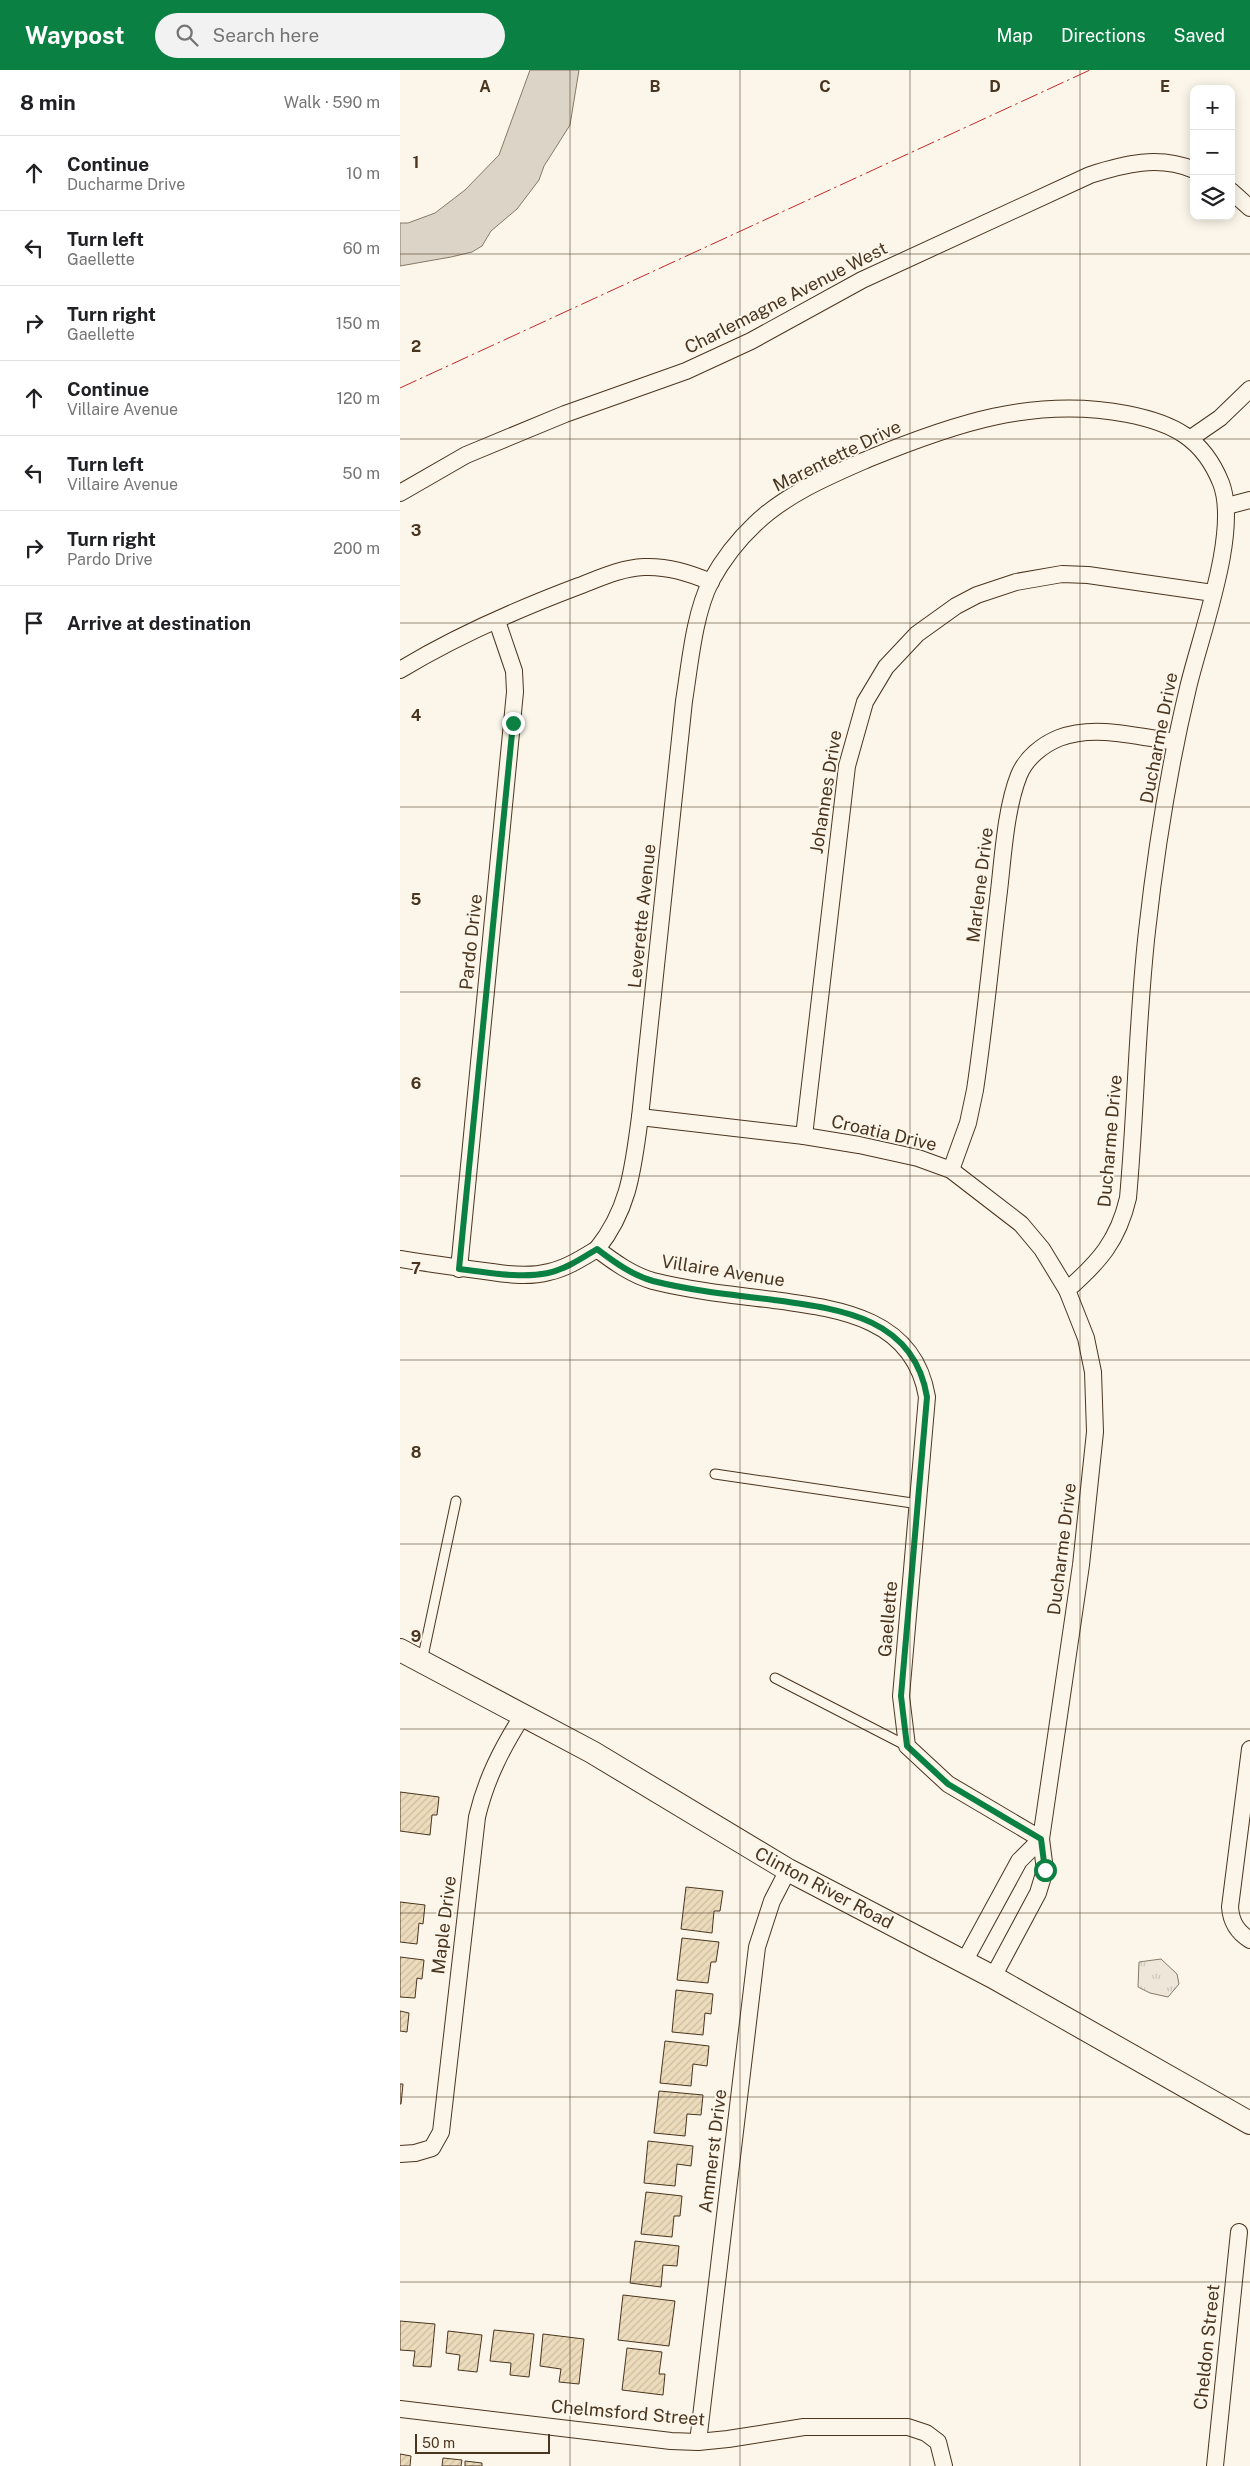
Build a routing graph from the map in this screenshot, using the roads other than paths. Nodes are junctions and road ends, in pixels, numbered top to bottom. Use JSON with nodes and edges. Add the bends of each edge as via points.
{"nodes":[{"id":1,"x":1190,"y":169,"type":"edge"},
{"id":2,"x":1235,"y":195,"type":"edge"},
{"id":3,"x":1250,"y":208,"type":"edge"},
{"id":4,"x":1250,"y":389,"type":"edge"},
{"id":5,"x":1191,"y":438,"type":"junction"},
{"id":6,"x":400,"y":493,"type":"edge"},
{"id":7,"x":1250,"y":500,"type":"edge"},
{"id":8,"x":1227,"y":506,"type":"junction"},
{"id":9,"x":710,"y":582,"type":"junction"},
{"id":10,"x":1213,"y":593,"type":"junction"},
{"id":11,"x":497,"y":621,"type":"junction"},
{"id":12,"x":400,"y":670,"type":"edge"},
{"id":13,"x":1175,"y":742,"type":"junction"},
{"id":14,"x":640,"y":1117,"type":"junction"},
{"id":15,"x":804,"y":1136,"type":"junction"},
{"id":16,"x":951,"y":1170,"type":"junction"},
{"id":17,"x":597,"y":1249,"type":"junction"},
{"id":18,"x":400,"y":1259,"type":"edge"},
{"id":19,"x":459,"y":1269,"type":"junction"},
{"id":20,"x":1067,"y":1290,"type":"junction"},
{"id":21,"x":898,"y":1339,"type":"joint"},
{"id":22,"x":715,"y":1474,"type":"dead end"},
{"id":23,"x":456,"y":1501,"type":"dead end"},
{"id":24,"x":919,"y":1504,"type":"junction"},
{"id":25,"x":400,"y":1650,"type":"edge"},
{"id":26,"x":422,"y":1661,"type":"junction"},
{"id":27,"x":775,"y":1678,"type":"dead end"},
{"id":28,"x":523,"y":1715,"type":"junction"},
{"id":29,"x":907,"y":1746,"type":"junction"},
{"id":30,"x":1250,"y":1750,"type":"edge"},
{"id":31,"x":1041,"y":1839,"type":"junction"},
{"id":32,"x":788,"y":1870,"type":"junction"},
{"id":33,"x":1246,"y":1938,"type":"edge"},
{"id":34,"x":964,"y":1962,"type":"junction"},
{"id":35,"x":993,"y":1977,"type":"junction"},
{"id":36,"x":1250,"y":2123,"type":"edge"},
{"id":37,"x":400,"y":2154,"type":"edge"},
{"id":38,"x":1239,"y":2232,"type":"dead end"},
{"id":39,"x":400,"y":2409,"type":"edge"},
{"id":40,"x":698,"y":2442,"type":"junction"},
{"id":41,"x":944,"y":2466,"type":"edge"},
{"id":42,"x":1215,"y":2466,"type":"edge"}],
"edges":[{"from":1,"to":6,"type":"street","name":"Charlemagne Avenue West","via":[[1154,161],[1119,165],[1090,176],[862,280],[751,341],[686,372],[566,414],[466,455]]},
{"from":2,"to":3,"type":"street"},
{"from":4,"to":5,"type":"street","via":[[1220,418]]},
{"from":5,"to":8,"type":"street","name":"Ducharme Drive","via":[[1215,470]]},
{"from":5,"to":9,"type":"street","name":"Marentette Drive","via":[[1152,419],[1076,408],[1013,412],[925,436],[850,467],[782,503],[741,539]]},
{"from":7,"to":8,"type":"street"},
{"from":8,"to":10,"type":"street","name":"Ducharme Drive","via":[[1222,558]]},
{"from":9,"to":11,"type":"street","via":[[685,572],[630,568]]},
{"from":9,"to":14,"type":"street","name":"Leverette Avenue","via":[[692,648],[684,701]]},
{"from":10,"to":13,"type":"street","name":"Ducharme Drive"},
{"from":10,"to":15,"type":"street","name":"Johannes Drive","via":[[1088,575],[1062,574],[1016,582],[956,606],[917,634],[886,667],[865,702],[847,766]]},
{"from":11,"to":12,"type":"street","via":[[431,651]]},
{"from":11,"to":19,"type":"street","name":"Pardo Drive","via":[[514,671],[515,692]]},
{"from":13,"to":16,"type":"street","name":"Marlene Drive","via":[[1086,732],[1059,738],[1029,758],[1023,766],[1014,791],[1003,850],[975,1090],[968,1123]]},
{"from":13,"to":20,"type":"street","name":"Ducharme Drive","via":[[1147,930],[1128,1198],[1112,1243]]},
{"from":14,"to":15,"type":"street","name":"Croatia Drive"},
{"from":14,"to":17,"type":"street","name":"Leverette Avenue","via":[[627,1197],[618,1218]]},
{"from":15,"to":16,"type":"street","name":"Croatia Drive","via":[[910,1156]]},
{"from":16,"to":20,"type":"street","name":"Croatia Drive","via":[[1021,1224],[1042,1249]]},
{"from":17,"to":19,"type":"street","via":[[569,1265],[532,1275]]},
{"from":17,"to":21,"type":"street","name":"Villaire Avenue","via":[[613,1261],[652,1280],[686,1288],[824,1307],[878,1325]]},
{"from":18,"to":19,"type":"street"},
{"from":20,"to":31,"type":"street","name":"Ducharme Drive","via":[[1086,1338],[1092,1372],[1095,1432],[1081,1565]]},
{"from":21,"to":24,"type":"street","name":"Gaellette","via":[[918,1366],[927,1397]]},
{"from":22,"to":24,"type":"lane"},
{"from":23,"to":26,"type":"lane"},
{"from":24,"to":29,"type":"street","name":"Gaellette","via":[[901,1696]]},
{"from":25,"to":26,"type":"street","name":"Clinton River Road"},
{"from":26,"to":28,"type":"street","name":"Clinton River Road"},
{"from":27,"to":29,"type":"lane"},
{"from":28,"to":32,"type":"street","name":"Clinton River Road","via":[[592,1752]]},
{"from":28,"to":37,"type":"street","name":"Maple Drive","via":[[503,1747],[484,1788],[477,1817],[441,2132],[432,2148]]},
{"from":29,"to":31,"type":"street","via":[[948,1784]]},
{"from":30,"to":33,"type":"street","via":[[1230,1907],[1235,1927]]},
{"from":31,"to":34,"type":"street","via":[[1019,1861]]},
{"from":31,"to":35,"type":"street","name":"Ducharme Drive","via":[[1045,1870],[1038,1893]]},
{"from":32,"to":34,"type":"street","name":"Clinton River Road"},
{"from":32,"to":40,"type":"street","name":"Ammerst Drive","via":[[772,1901],[757,1947]]},
{"from":34,"to":35,"type":"street","name":"Clinton River Road"},
{"from":35,"to":36,"type":"street","name":"Clinton River Road"},
{"from":38,"to":42,"type":"street","name":"Cheldon Street"},
{"from":39,"to":40,"type":"street","name":"Chelmsford Street"},
{"from":40,"to":41,"type":"street","name":"Chelmsford Street","via":[[804,2427],[889,2426],[926,2432],[938,2442]]}]}
